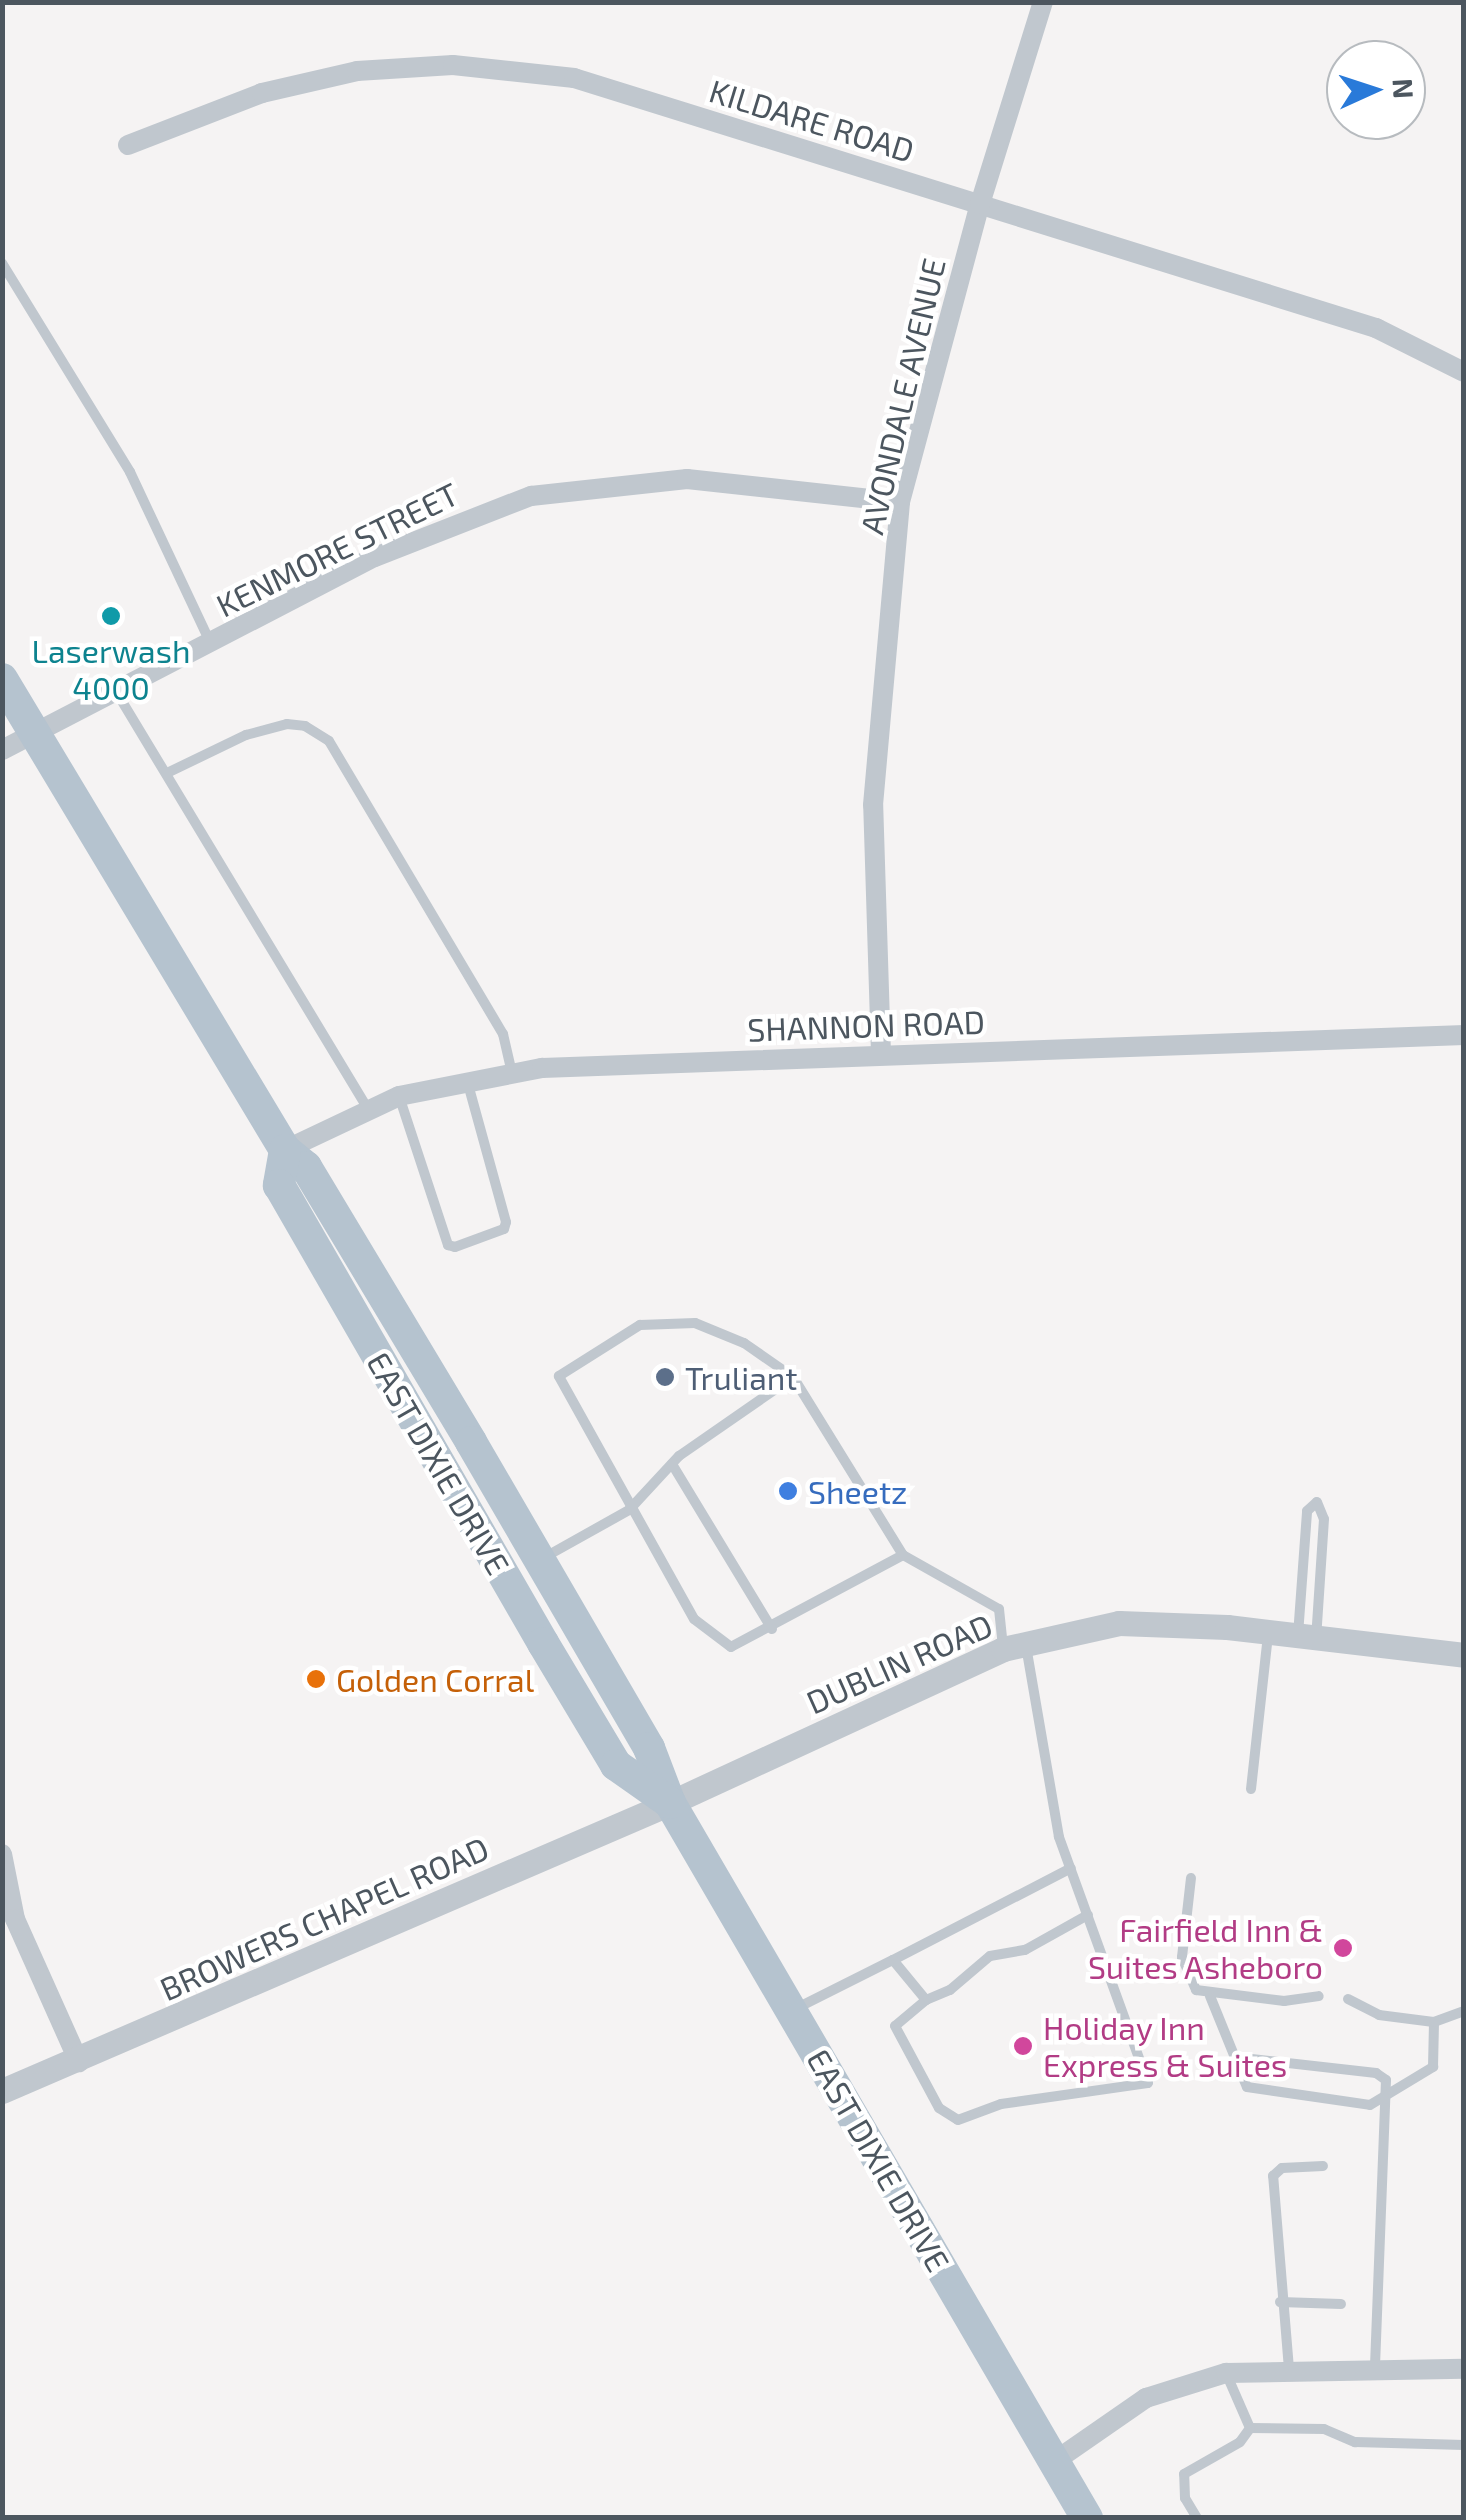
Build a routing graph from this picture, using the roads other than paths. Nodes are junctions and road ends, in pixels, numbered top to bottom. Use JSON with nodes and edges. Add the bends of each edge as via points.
{"nodes":[{"id":1,"x":1044,"y":2,"type":"edge"},
{"id":2,"x":128,"y":145,"type":"dead end"},
{"id":3,"x":980,"y":204,"type":"junction"},
{"id":4,"x":2,"y":263,"type":"edge"},
{"id":5,"x":1464,"y":372,"type":"edge"},
{"id":6,"x":900,"y":502,"type":"junction"},
{"id":7,"x":211,"y":645,"type":"junction"},
{"id":8,"x":2,"y":680,"type":"edge"},
{"id":9,"x":117,"y":693,"type":"junction"},
{"id":10,"x":34,"y":734,"type":"junction"},
{"id":11,"x":2,"y":750,"type":"edge"},
{"id":12,"x":168,"y":773,"type":"junction"},
{"id":13,"x":1464,"y":1035,"type":"edge"},
{"id":14,"x":882,"y":1054,"type":"junction"},
{"id":15,"x":512,"y":1072,"type":"junction"},
{"id":16,"x":467,"y":1079,"type":"junction"},
{"id":17,"x":399,"y":1096,"type":"junction"},
{"id":18,"x":370,"y":1110,"type":"junction"},
{"id":19,"x":285,"y":1150,"type":"junction"},
{"id":20,"x":793,"y":1377,"type":"junction"},
{"id":21,"x":672,"y":1464,"type":"junction"},
{"id":22,"x":630,"y":1510,"type":"junction"},
{"id":23,"x":903,"y":1555,"type":"junction"},
{"id":24,"x":540,"y":1560,"type":"junction"},
{"id":25,"x":772,"y":1628,"type":"junction"},
{"id":26,"x":1268,"y":1633,"type":"junction"},
{"id":27,"x":1307,"y":1637,"type":"junction"},
{"id":28,"x":1014,"y":1647,"type":"junction"},
{"id":29,"x":1464,"y":1656,"type":"edge"},
{"id":30,"x":1251,"y":1788,"type":"dead end"},
{"id":31,"x":670,"y":1803,"type":"junction"},
{"id":32,"x":2,"y":1854,"type":"edge"},
{"id":33,"x":1071,"y":1868,"type":"junction"},
{"id":34,"x":1190,"y":1878,"type":"dead end"},
{"id":35,"x":1088,"y":1915,"type":"junction"},
{"id":36,"x":9,"y":1921,"type":"edge"},
{"id":37,"x":893,"y":1960,"type":"junction"},
{"id":38,"x":1210,"y":1996,"type":"junction"},
{"id":39,"x":1318,"y":1996,"type":"dead end"},
{"id":40,"x":926,"y":2000,"type":"junction"},
{"id":41,"x":1348,"y":2000,"type":"dead end"},
{"id":42,"x":792,"y":2010,"type":"junction"},
{"id":43,"x":1464,"y":2011,"type":"edge"},
{"id":44,"x":1434,"y":2022,"type":"junction"},
{"id":45,"x":1234,"y":2057,"type":"junction"},
{"id":46,"x":79,"y":2062,"type":"junction"},
{"id":47,"x":2,"y":2091,"type":"edge"},
{"id":48,"x":1385,"y":2094,"type":"junction"},
{"id":49,"x":1322,"y":2166,"type":"dead end"},
{"id":50,"x":1280,"y":2302,"type":"junction"},
{"id":51,"x":1342,"y":2304,"type":"dead end"},
{"id":52,"x":1289,"y":2369,"type":"junction"},
{"id":53,"x":1375,"y":2369,"type":"junction"},
{"id":54,"x":1464,"y":2369,"type":"edge"},
{"id":55,"x":1226,"y":2373,"type":"junction"},
{"id":56,"x":1250,"y":2428,"type":"junction"},
{"id":57,"x":1464,"y":2445,"type":"edge"},
{"id":58,"x":1055,"y":2461,"type":"junction"},
{"id":59,"x":1087,"y":2518,"type":"edge"},
{"id":60,"x":1197,"y":2518,"type":"edge"}],
"edges":[{"from":1,"to":3,"type":"street","name":"AVONDALE AVENUE"},
{"from":2,"to":3,"type":"street","name":"KILDARE ROAD","via":[[262,93],[357,71],[500,68],[574,78]]},
{"from":3,"to":5,"type":"street","name":"KILDARE ROAD","via":[[1376,328]]},
{"from":3,"to":6,"type":"street","name":"AVONDALE AVENUE"},
{"from":4,"to":7,"type":"lane","via":[[130,472]]},
{"from":6,"to":7,"type":"street","name":"KENMORE STREET","via":[[687,479],[530,496],[410,541]]},
{"from":6,"to":14,"type":"street","name":"AVONDALE AVENUE","via":[[873,806]]},
{"from":7,"to":9,"type":"street","name":"KENMORE STREET"},
{"from":8,"to":10,"type":"main road","name":"EAST DIXIE DRIVE"},
{"from":9,"to":10,"type":"street","name":"KENMORE STREET"},
{"from":9,"to":12,"type":"lane"},
{"from":10,"to":11,"type":"street","name":"KENMORE STREET"},
{"from":10,"to":19,"type":"main road","name":"EAST DIXIE DRIVE"},
{"from":12,"to":15,"type":"lane","via":[[246,735],[288,724],[329,741],[503,1034]]},
{"from":12,"to":18,"type":"lane"},
{"from":13,"to":14,"type":"street","name":"SHANNON ROAD"},
{"from":14,"to":15,"type":"street","name":"SHANNON ROAD"},
{"from":15,"to":16,"type":"street","name":"SHANNON ROAD"},
{"from":16,"to":17,"type":"street","name":"SHANNON ROAD"},
{"from":16,"to":17,"type":"lane","via":[[506,1222],[504,1230],[455,1247],[448,1245]]},
{"from":17,"to":18,"type":"street","name":"SHANNON ROAD"},
{"from":18,"to":19,"type":"street","name":"SHANNON ROAD"},
{"from":19,"to":24,"type":"main road","name":"EAST DIXIE DRIVE","via":[[306,1167]]},
{"from":19,"to":31,"type":"main road","name":"EAST DIXIE DRIVE","via":[[279,1185],[543,1644],[616,1765]]},
{"from":20,"to":21,"type":"lane"},
{"from":20,"to":22,"type":"lane","via":[[744,1343],[695,1323],[640,1326],[559,1376]]},
{"from":20,"to":23,"type":"lane"},
{"from":21,"to":22,"type":"lane"},
{"from":21,"to":25,"type":"lane"},
{"from":22,"to":24,"type":"lane"},
{"from":22,"to":25,"type":"lane","via":[[694,1620],[714,1641],[731,1648]]},
{"from":23,"to":25,"type":"lane"},
{"from":23,"to":28,"type":"lane","via":[[999,1609]]},
{"from":24,"to":31,"type":"main road","name":"EAST DIXIE DRIVE","via":[[649,1748]]},
{"from":26,"to":27,"type":"street","name":"DUBLIN ROAD"},
{"from":26,"to":28,"type":"street","name":"DUBLIN ROAD","via":[[1119,1623]]},
{"from":26,"to":30,"type":"lane"},
{"from":27,"to":27,"type":"lane","via":[[1306,1512],[1317,1502],[1324,1519]]},
{"from":27,"to":29,"type":"street","name":"DUBLIN ROAD"},
{"from":28,"to":31,"type":"street","name":"DUBLIN ROAD"},
{"from":28,"to":33,"type":"lane"},
{"from":31,"to":42,"type":"main road","name":"EAST DIXIE DRIVE"},
{"from":31,"to":46,"type":"street","name":"BROWERS CHAPEL ROAD"},
{"from":32,"to":36,"type":"street"},
{"from":33,"to":35,"type":"lane"},
{"from":33,"to":37,"type":"lane"},
{"from":34,"to":38,"type":"lane","via":[[1182,1957],[1186,1978]]},
{"from":35,"to":40,"type":"lane","via":[[1024,1950],[990,1956],[950,1990]]},
{"from":35,"to":40,"type":"lane","via":[[1148,2083],[1000,2104],[958,2120],[939,2108],[895,2026]]},
{"from":36,"to":46,"type":"street"},
{"from":37,"to":40,"type":"lane"},
{"from":37,"to":42,"type":"lane"},
{"from":38,"to":39,"type":"lane"},
{"from":38,"to":45,"type":"lane"},
{"from":41,"to":44,"type":"lane","via":[[1379,2016]]},
{"from":42,"to":58,"type":"main road","name":"EAST DIXIE DRIVE"},
{"from":43,"to":44,"type":"lane"},
{"from":44,"to":48,"type":"lane","via":[[1432,2067]]},
{"from":45,"to":48,"type":"lane","via":[[1376,2073],[1386,2080]]},
{"from":45,"to":48,"type":"lane","via":[[1254,2091],[1370,2105]]},
{"from":46,"to":47,"type":"street","name":"BROWERS CHAPEL ROAD"},
{"from":48,"to":53,"type":"lane"},
{"from":49,"to":50,"type":"lane","via":[[1282,2168],[1274,2176]]},
{"from":50,"to":51,"type":"lane"},
{"from":50,"to":52,"type":"lane"},
{"from":52,"to":53,"type":"street"},
{"from":52,"to":55,"type":"street"},
{"from":53,"to":54,"type":"street"},
{"from":55,"to":56,"type":"lane"},
{"from":55,"to":58,"type":"street","via":[[1146,2398]]},
{"from":56,"to":57,"type":"lane","via":[[1324,2429],[1355,2442]]},
{"from":56,"to":60,"type":"lane","via":[[1240,2442],[1184,2474],[1185,2498]]},
{"from":58,"to":59,"type":"main road","name":"EAST DIXIE DRIVE"}]}
